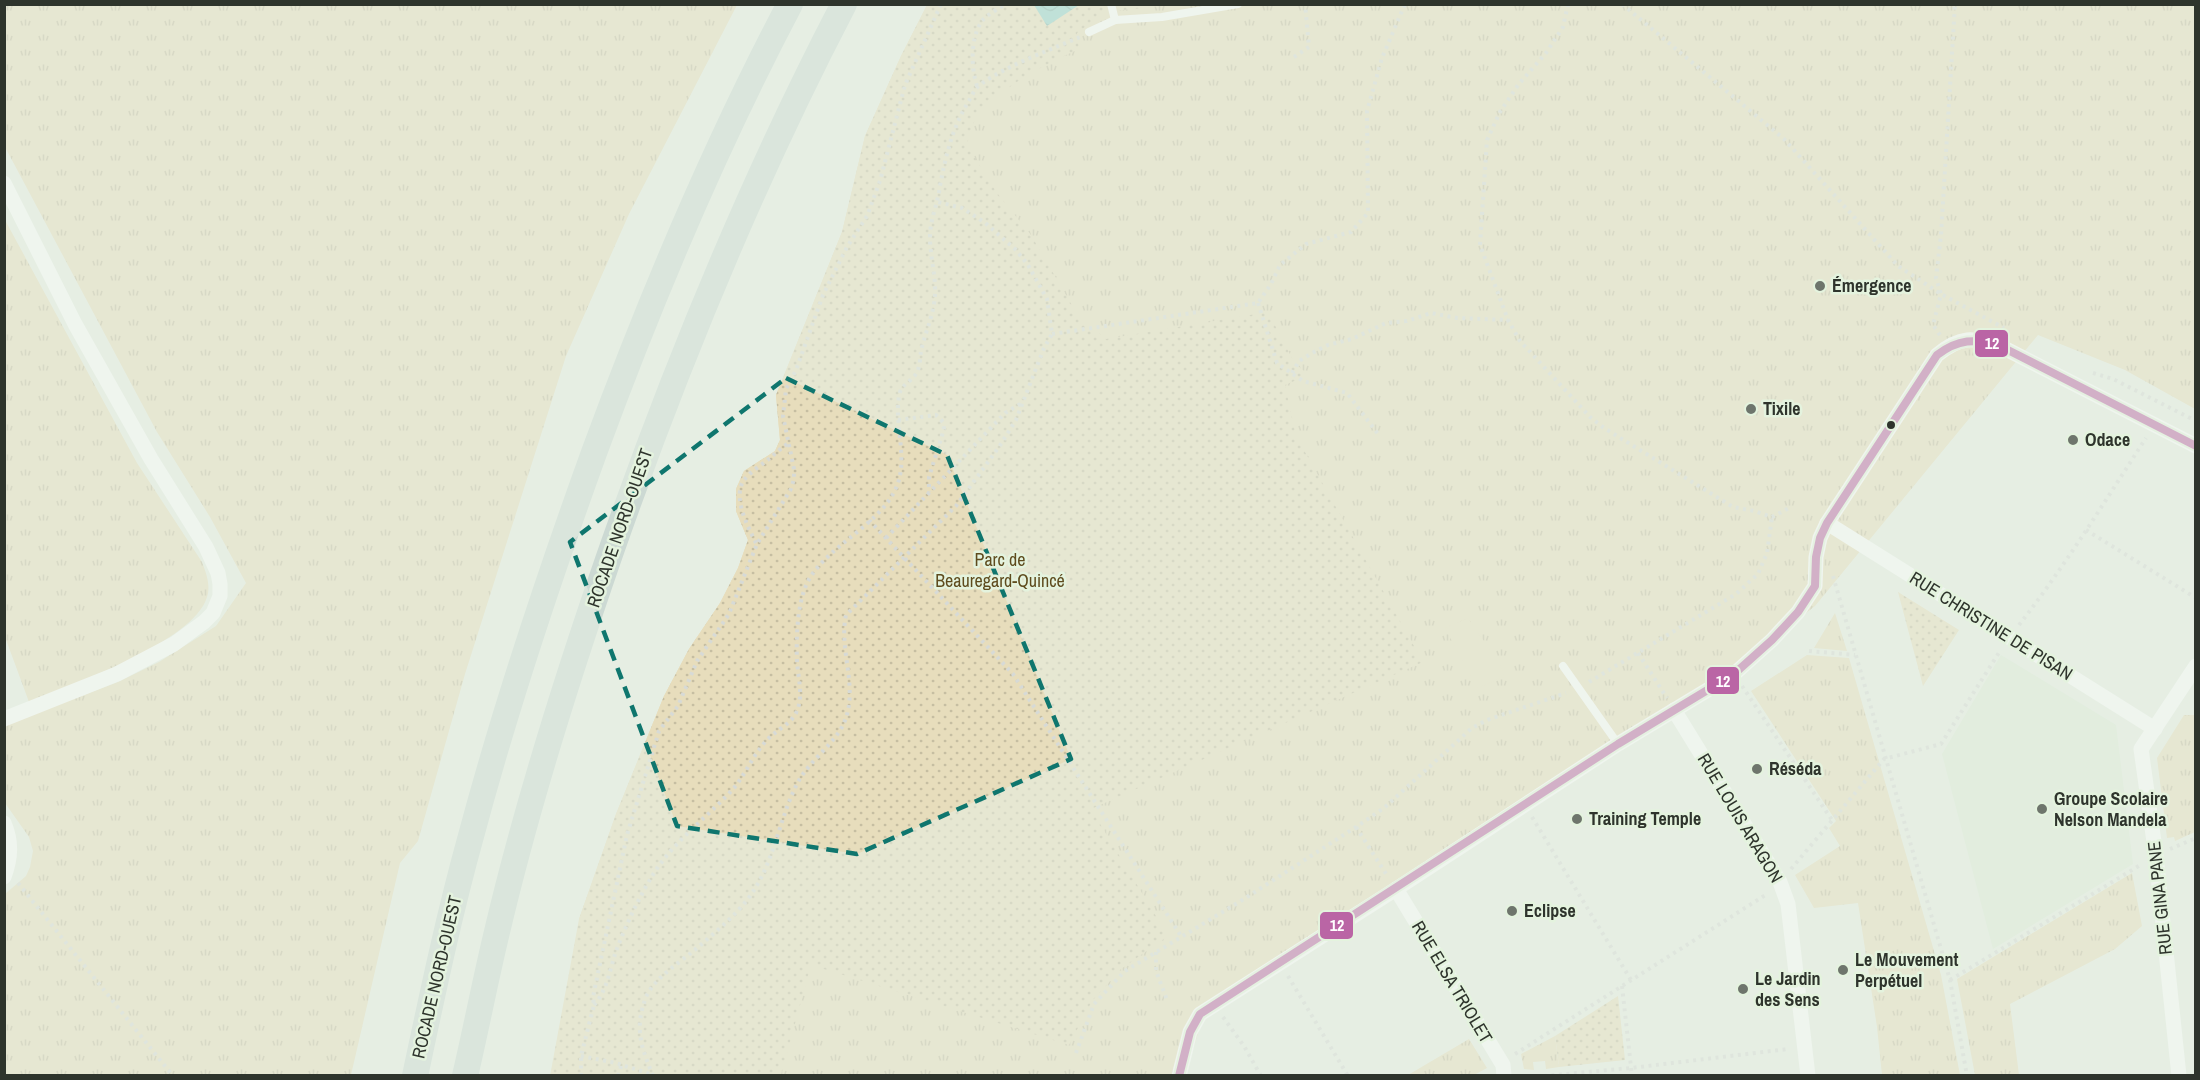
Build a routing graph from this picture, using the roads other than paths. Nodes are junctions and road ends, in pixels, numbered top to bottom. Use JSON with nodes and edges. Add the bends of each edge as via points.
{"nodes":[{"id":1,"x":790,"y":4,"type":"edge"},
{"id":2,"x":844,"y":4,"type":"edge"},
{"id":3,"x":1111,"y":4,"type":"edge"},
{"id":4,"x":1238,"y":4,"type":"edge"},
{"id":5,"x":1115,"y":20,"type":"junction"},
{"id":6,"x":1089,"y":32,"type":"road end"},
{"id":7,"x":4,"y":183,"type":"edge"},
{"id":8,"x":2196,"y":446,"type":"edge"},
{"id":9,"x":1827,"y":523,"type":"junction"},
{"id":10,"x":1563,"y":666,"type":"dead end"},
{"id":11,"x":2196,"y":666,"type":"edge"},
{"id":12,"x":1674,"y":710,"type":"junction"},
{"id":13,"x":4,"y":718,"type":"edge"},
{"id":14,"x":2155,"y":729,"type":"junction"},
{"id":15,"x":1618,"y":744,"type":"junction"},
{"id":16,"x":4,"y":824,"type":"edge"},
{"id":17,"x":7,"y":870,"type":"edge"},
{"id":18,"x":1396,"y":889,"type":"junction"},
{"id":19,"x":1504,"y":1070,"type":"edge"},
{"id":20,"x":414,"y":1076,"type":"edge"},
{"id":21,"x":465,"y":1076,"type":"edge"},
{"id":22,"x":1179,"y":1076,"type":"edge"},
{"id":23,"x":1808,"y":1076,"type":"edge"},
{"id":24,"x":2179,"y":1076,"type":"edge"}],
"edges":[{"from":1,"to":20,"type":"highway","name":"ROCADE NORD-OUEST","via":[[694,202],[624,371],[564,533],[471,836]]},
{"from":2,"to":21,"type":"highway","name":"ROCADE NORD-OUEST","via":[[770,152],[729,245],[640,468],[581,638],[525,826]]},
{"from":3,"to":5,"type":"lane"},
{"from":4,"to":5,"type":"lane","via":[[1162,17]]},
{"from":5,"to":6,"type":"lane"},
{"from":7,"to":13,"type":"street","via":[[75,324],[206,547],[218,573],[220,596],[213,613],[174,644],[117,674]]},
{"from":8,"to":9,"type":"street","via":[[2000,346],[1964,340],[1937,355]]},
{"from":9,"to":12,"type":"street","via":[[1816,557],[1815,586],[1798,612],[1734,674]]},
{"from":9,"to":14,"type":"street","name":"RUE CHRISTINE DE PISAN"},
{"from":10,"to":15,"type":"lane"},
{"from":11,"to":14,"type":"street","name":"RUE GINA PANE"},
{"from":12,"to":15,"type":"street"},
{"from":12,"to":23,"type":"street","name":"RUE LOUIS ARAGON","via":[[1780,882],[1788,904]]},
{"from":14,"to":24,"type":"street","name":"RUE GINA PANE","via":[[2141,749]]},
{"from":15,"to":18,"type":"street"},
{"from":16,"to":17,"type":"street","via":[[10,845]]},
{"from":18,"to":19,"type":"street","name":"RUE ELSA TRIOLET"},
{"from":18,"to":22,"type":"street","via":[[1200,1014],[1190,1032]]}]}
